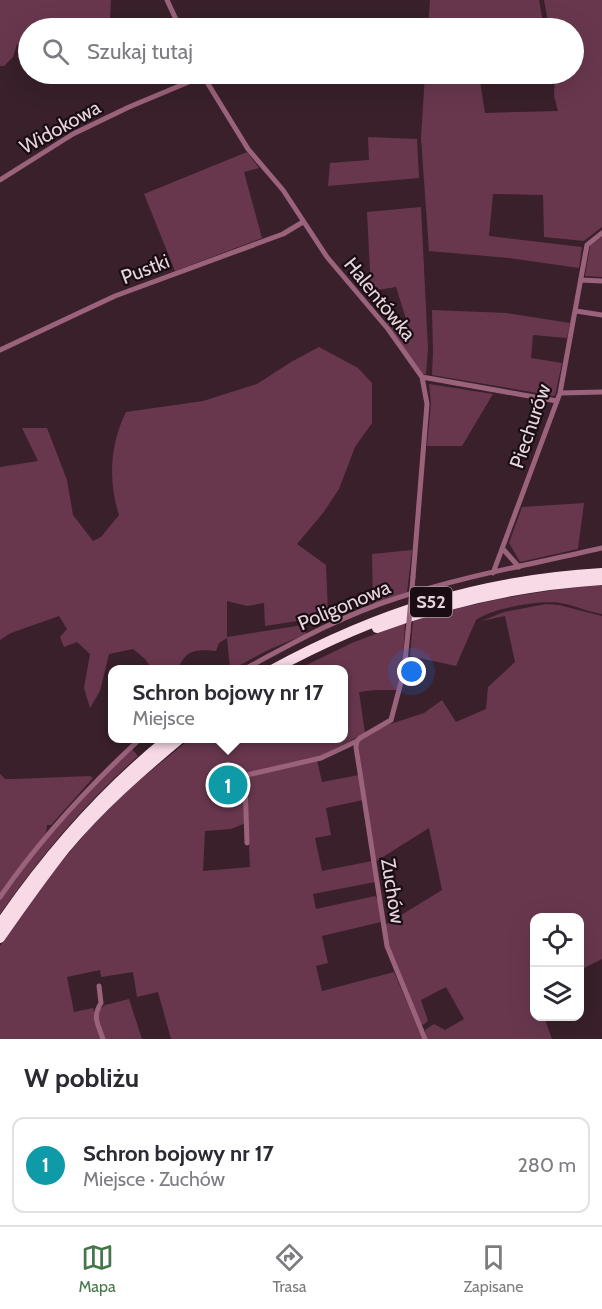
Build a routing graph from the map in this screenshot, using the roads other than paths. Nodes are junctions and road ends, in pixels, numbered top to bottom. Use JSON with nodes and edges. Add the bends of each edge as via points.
{"nodes":[{"id":1,"x":167,"y":0,"type":"edge"},
{"id":2,"x":175,"y":18,"type":"edge"},
{"id":3,"x":182,"y":84,"type":"edge"},
{"id":4,"x":208,"y":84,"type":"edge"},
{"id":5,"x":0,"y":180,"type":"edge"},
{"id":6,"x":303,"y":222,"type":"junction"},
{"id":7,"x":602,"y":233,"type":"edge"},
{"id":8,"x":581,"y":280,"type":"junction"},
{"id":9,"x":602,"y":281,"type":"edge"},
{"id":10,"x":576,"y":311,"type":"junction"},
{"id":11,"x":602,"y":315,"type":"edge"},
{"id":12,"x":0,"y":350,"type":"edge"},
{"id":13,"x":422,"y":377,"type":"junction"},
{"id":14,"x":602,"y":392,"type":"edge"},
{"id":15,"x":560,"y":393,"type":"junction"},
{"id":16,"x":557,"y":401,"type":"junction"},
{"id":17,"x":602,"y":548,"type":"edge"},
{"id":18,"x":504,"y":549,"type":"junction"},
{"id":19,"x":519,"y":567,"type":"junction"},
{"id":20,"x":493,"y":573,"type":"junction"},
{"id":21,"x":602,"y":573,"type":"edge"},
{"id":22,"x":602,"y":580,"type":"edge"},
{"id":23,"x":251,"y":665,"type":"edge"},
{"id":24,"x":280,"y":665,"type":"edge"},
{"id":25,"x":296,"y":665,"type":"edge"},
{"id":26,"x":357,"y":741,"type":"junction"},
{"id":27,"x":136,"y":743,"type":"edge"},
{"id":28,"x":163,"y":743,"type":"edge"},
{"id":29,"x":175,"y":743,"type":"edge"},
{"id":30,"x":247,"y":843,"type":"dead end"},
{"id":31,"x":0,"y":897,"type":"edge"},
{"id":32,"x":0,"y":924,"type":"edge"},
{"id":33,"x":0,"y":938,"type":"edge"},
{"id":34,"x":99,"y":986,"type":"dead end"},
{"id":35,"x":103,"y":1039,"type":"edge"},
{"id":36,"x":425,"y":1039,"type":"edge"}],
"edges":[{"from":1,"to":2,"type":"street"},
{"from":3,"to":5,"type":"street","name":"Widokowa","via":[[73,134]]},
{"from":4,"to":6,"type":"street","name":"Halentówka","via":[[248,149],[283,190]]},
{"from":6,"to":12,"type":"street","name":"Pustki","via":[[283,234],[115,297]]},
{"from":6,"to":13,"type":"street","name":"Halentówka"},
{"from":7,"to":8,"type":"street","name":"Piechurów","via":[[587,245]]},
{"from":8,"to":9,"type":"street"},
{"from":8,"to":10,"type":"street","name":"Piechurów"},
{"from":10,"to":11,"type":"street"},
{"from":10,"to":15,"type":"street","name":"Piechurów"},
{"from":13,"to":16,"type":"street"},
{"from":13,"to":26,"type":"street","name":"Halentówka","bridge":true,"via":[[427,404],[404,671],[391,720]]},
{"from":14,"to":15,"type":"street"},
{"from":15,"to":16,"type":"street","name":"Piechurów"},
{"from":16,"to":18,"type":"street","name":"Piechurów"},
{"from":17,"to":19,"type":"street","name":"Poligonowa"},
{"from":18,"to":19,"type":"street"},
{"from":18,"to":20,"type":"street","name":"Piechurów"},
{"from":19,"to":20,"type":"street","name":"Poligonowa"},
{"from":20,"to":23,"type":"street","name":"Poligonowa","via":[[372,607]]},
{"from":21,"to":24,"type":"highway","number":"S52","via":[[506,584],[417,606],[354,629]]},
{"from":22,"to":25,"type":"highway","number":"S52","via":[[508,591],[444,606],[356,636]]},
{"from":26,"to":30,"type":"street","via":[[321,758],[248,775]]},
{"from":26,"to":36,"type":"street","name":"Zuchów","via":[[387,946]]},
{"from":27,"to":31,"type":"street","via":[[67,811]]},
{"from":28,"to":32,"type":"highway","via":[[85,815]]},
{"from":29,"to":33,"type":"highway","via":[[90,821]]},
{"from":34,"to":35,"type":"street","via":[[101,999],[96,1016]]}]}
